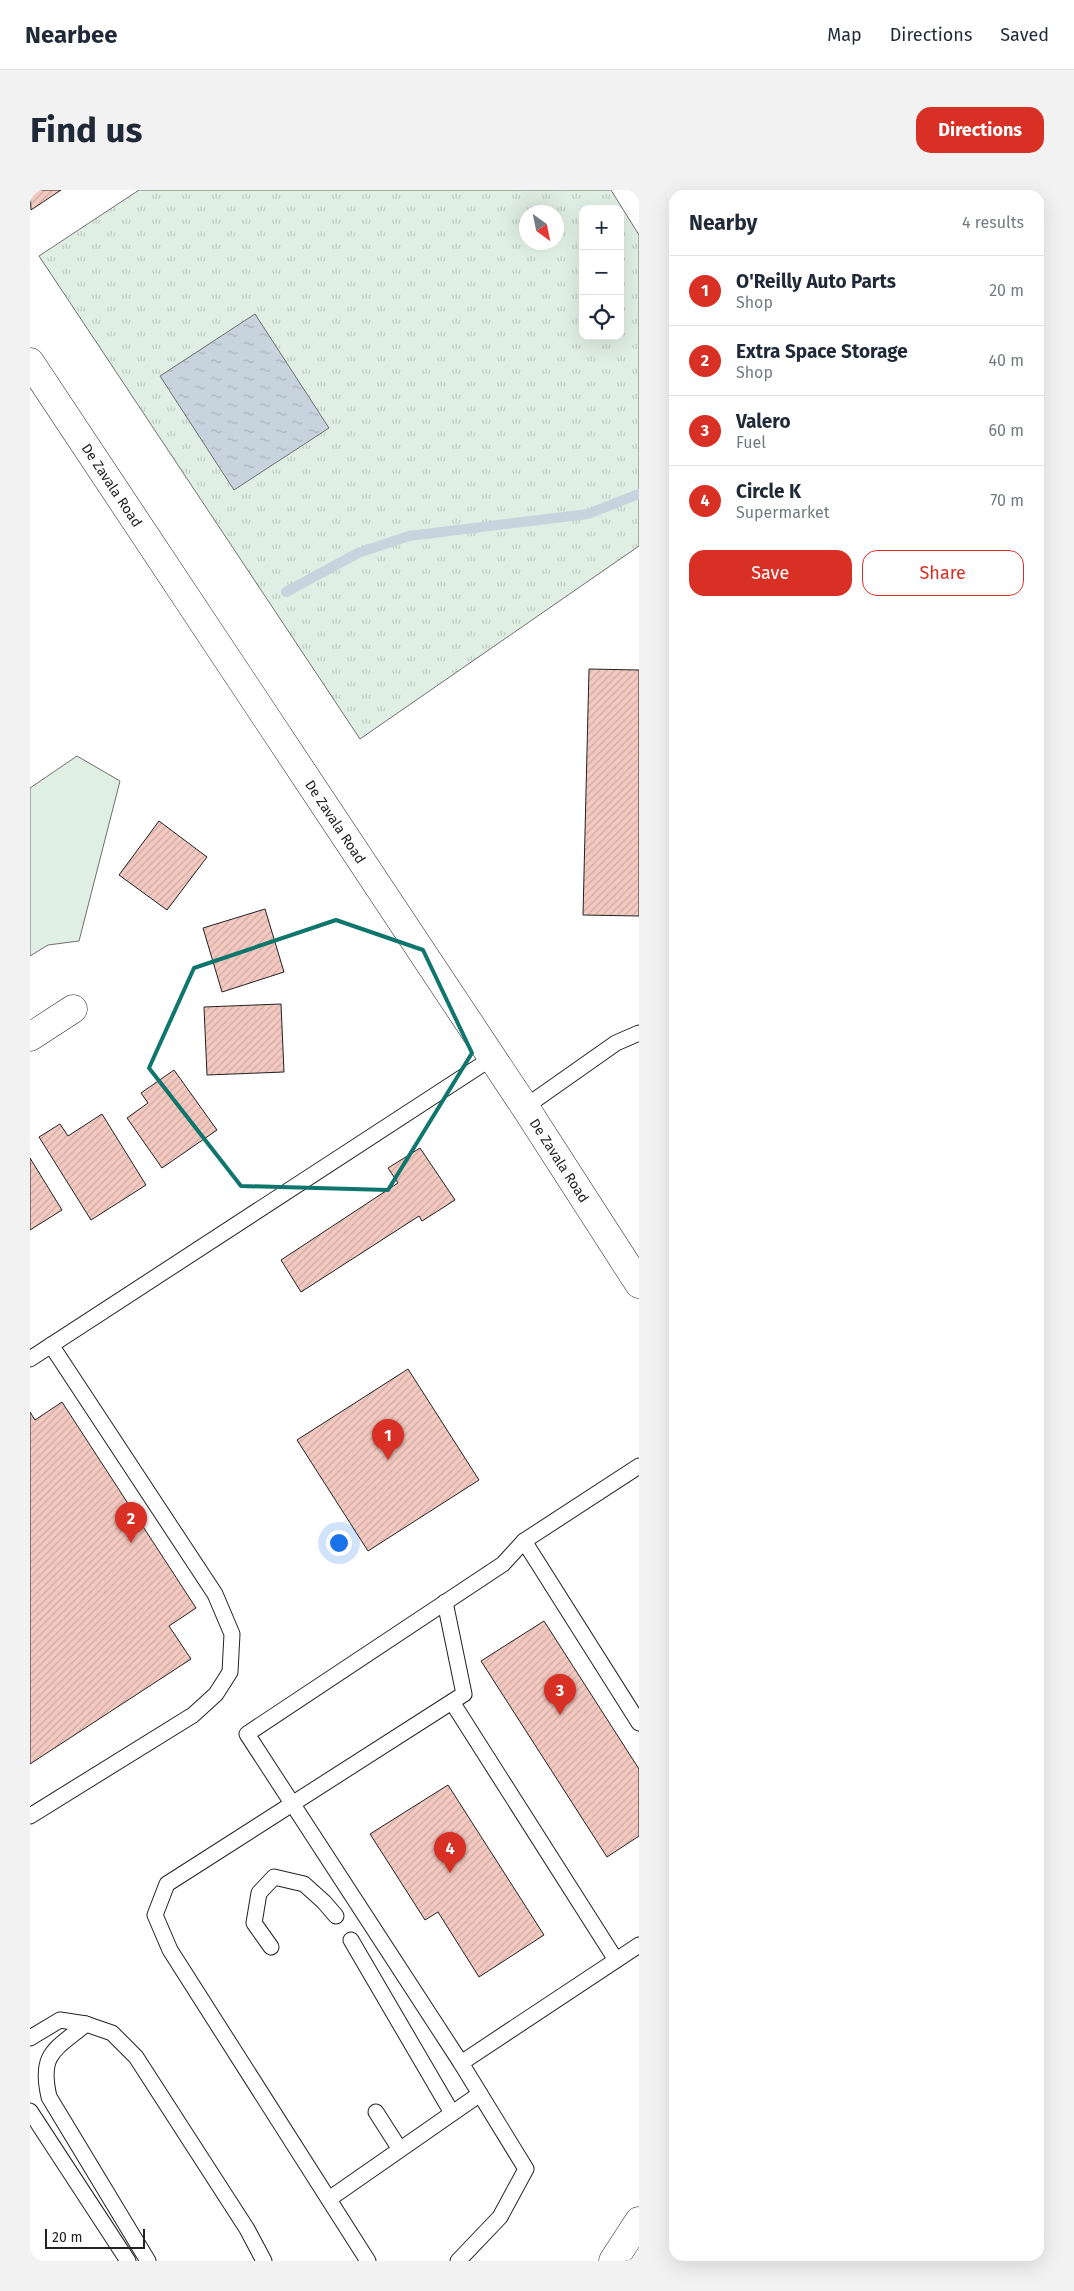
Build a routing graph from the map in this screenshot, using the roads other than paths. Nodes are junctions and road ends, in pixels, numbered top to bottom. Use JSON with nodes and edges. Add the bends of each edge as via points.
{"nodes":[{"id":1,"x":30,"y":362,"type":"edge"},
{"id":2,"x":73,"y":1009,"type":"dead end"},
{"id":3,"x":639,"y":1033,"type":"edge"},
{"id":4,"x":30,"y":1037,"type":"edge"},
{"id":5,"x":492,"y":1058,"type":"junction"},
{"id":6,"x":525,"y":1107,"type":"junction"},
{"id":7,"x":639,"y":1284,"type":"edge"},
{"id":8,"x":51,"y":1345,"type":"junction"},
{"id":9,"x":30,"y":1358,"type":"edge"},
{"id":10,"x":639,"y":1466,"type":"edge"},
{"id":11,"x":524,"y":1541,"type":"junction"},
{"id":12,"x":445,"y":1602,"type":"junction"},
{"id":13,"x":452,"y":1702,"type":"junction"},
{"id":14,"x":639,"y":1724,"type":"edge"},
{"id":15,"x":293,"y":1803,"type":"junction"},
{"id":16,"x":30,"y":1816,"type":"edge"},
{"id":17,"x":336,"y":1916,"type":"dead end"},
{"id":18,"x":351,"y":1940,"type":"dead end"},
{"id":19,"x":639,"y":1945,"type":"edge"},
{"id":20,"x":270,"y":1947,"type":"dead end"},
{"id":21,"x":616,"y":1960,"type":"junction"},
{"id":22,"x":86,"y":2024,"type":"junction"},
{"id":23,"x":30,"y":2038,"type":"edge"},
{"id":24,"x":460,"y":2063,"type":"junction"},
{"id":25,"x":480,"y":2094,"type":"junction"},
{"id":26,"x":30,"y":2110,"type":"edge"},
{"id":27,"x":376,"y":2112,"type":"dead end"},
{"id":28,"x":452,"y":2113,"type":"junction"},
{"id":29,"x":399,"y":2148,"type":"junction"},
{"id":30,"x":329,"y":2199,"type":"junction"},
{"id":31,"x":639,"y":2221,"type":"edge"},
{"id":32,"x":128,"y":2261,"type":"edge"},
{"id":33,"x":148,"y":2261,"type":"edge"},
{"id":34,"x":264,"y":2261,"type":"edge"},
{"id":35,"x":368,"y":2261,"type":"edge"},
{"id":36,"x":458,"y":2261,"type":"edge"},
{"id":37,"x":613,"y":2261,"type":"edge"}],
"edges":[{"from":1,"to":5,"type":"main road","name":"De Zavala Road"},
{"from":2,"to":4,"type":"main road"},
{"from":3,"to":6,"type":"lane","via":[[616,1042]]},
{"from":5,"to":6,"type":"main road","name":"De Zavala Road"},
{"from":5,"to":8,"type":"lane"},
{"from":6,"to":7,"type":"main road","name":"De Zavala Road"},
{"from":8,"to":9,"type":"lane"},
{"from":8,"to":16,"type":"lane","via":[[215,1594],[232,1634],[230,1672],[216,1694],[199,1710]]},
{"from":10,"to":11,"type":"lane"},
{"from":11,"to":12,"type":"lane","via":[[502,1564]]},
{"from":11,"to":14,"type":"lane"},
{"from":12,"to":13,"type":"lane","via":[[464,1694]]},
{"from":12,"to":15,"type":"lane","via":[[247,1734]]},
{"from":13,"to":15,"type":"lane"},
{"from":13,"to":21,"type":"lane"},
{"from":15,"to":24,"type":"lane"},
{"from":15,"to":30,"type":"lane","via":[[167,1884],[155,1915],[170,1950]]},
{"from":17,"to":20,"type":"lane","via":[[304,1884],[274,1877],[259,1893],[254,1922]]},
{"from":18,"to":28,"type":"lane"},
{"from":19,"to":21,"type":"lane"},
{"from":21,"to":24,"type":"lane"},
{"from":22,"to":23,"type":"lane","via":[[60,2020]]},
{"from":22,"to":33,"type":"lane","via":[[50,2056],[44,2076],[49,2097]]},
{"from":22,"to":34,"type":"lane","via":[[112,2033],[136,2057],[247,2229]]},
{"from":24,"to":25,"type":"lane"},
{"from":25,"to":28,"type":"lane"},
{"from":25,"to":36,"type":"lane","via":[[526,2169],[500,2217]]},
{"from":26,"to":32,"type":"lane"},
{"from":27,"to":29,"type":"lane"},
{"from":28,"to":29,"type":"lane"},
{"from":29,"to":30,"type":"lane"},
{"from":30,"to":35,"type":"lane"},
{"from":31,"to":37,"type":"main road"}]}
